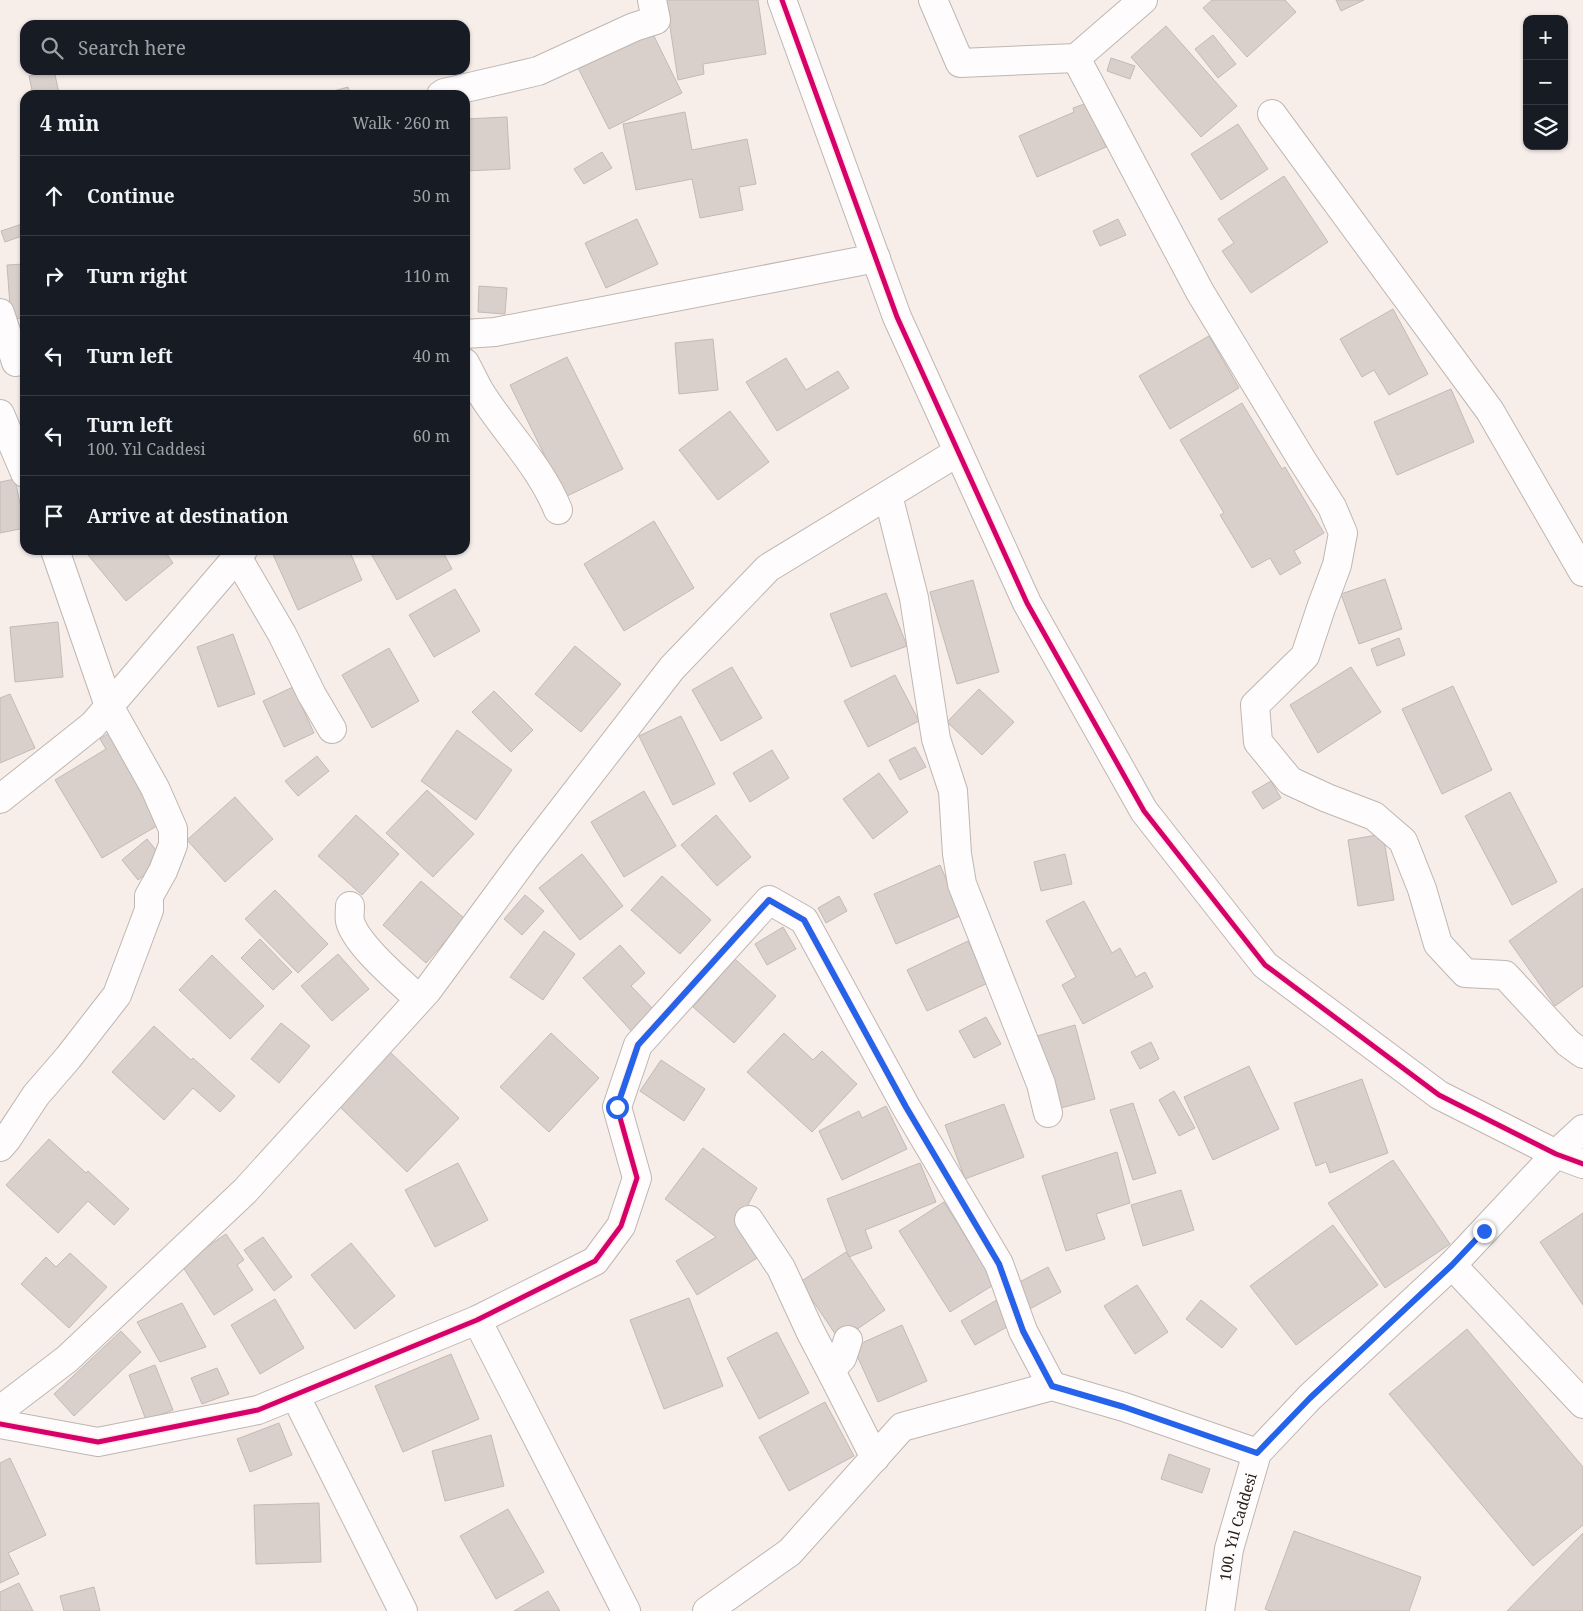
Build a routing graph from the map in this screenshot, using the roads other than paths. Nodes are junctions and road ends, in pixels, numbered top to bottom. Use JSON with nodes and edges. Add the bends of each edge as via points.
{"nodes":[{"id":1,"x":652,"y":0,"type":"edge"},
{"id":2,"x":782,"y":0,"type":"edge"},
{"id":3,"x":933,"y":0,"type":"edge"},
{"id":4,"x":1143,"y":0,"type":"edge"},
{"id":5,"x":1076,"y":58,"type":"junction"},
{"id":6,"x":457,"y":90,"type":"edge"},
{"id":7,"x":1272,"y":114,"type":"dead end"},
{"id":8,"x":876,"y":258,"type":"junction"},
{"id":9,"x":0,"y":312,"type":"edge"},
{"id":10,"x":470,"y":334,"type":"edge"},
{"id":11,"x":14,"y":362,"type":"edge"},
{"id":12,"x":470,"y":372,"type":"edge"},
{"id":13,"x":0,"y":414,"type":"edge"},
{"id":14,"x":958,"y":452,"type":"junction"},
{"id":15,"x":20,"y":461,"type":"edge"},
{"id":16,"x":888,"y":495,"type":"junction"},
{"id":17,"x":558,"y":510,"type":"dead end"},
{"id":18,"x":57,"y":555,"type":"edge"},
{"id":19,"x":239,"y":555,"type":"edge"},
{"id":20,"x":241,"y":555,"type":"edge"},
{"id":21,"x":1583,"y":572,"type":"edge"},
{"id":22,"x":109,"y":706,"type":"junction"},
{"id":23,"x":332,"y":729,"type":"dead end"},
{"id":24,"x":0,"y":799,"type":"edge"},
{"id":25,"x":350,"y":906,"type":"dead end"},
{"id":26,"x":419,"y":999,"type":"junction"},
{"id":27,"x":1583,"y":1054,"type":"edge"},
{"id":28,"x":1048,"y":1113,"type":"dead end"},
{"id":29,"x":1583,"y":1129,"type":"edge"},
{"id":30,"x":0,"y":1147,"type":"edge"},
{"id":31,"x":1556,"y":1154,"type":"junction"},
{"id":32,"x":1583,"y":1164,"type":"edge"},
{"id":33,"x":749,"y":1220,"type":"dead end"},
{"id":34,"x":1452,"y":1265,"type":"junction"},
{"id":35,"x":477,"y":1320,"type":"junction"},
{"id":36,"x":848,"y":1340,"type":"dead end"},
{"id":37,"x":833,"y":1375,"type":"junction"},
{"id":38,"x":1052,"y":1386,"type":"junction"},
{"id":39,"x":295,"y":1394,"type":"junction"},
{"id":40,"x":1583,"y":1404,"type":"edge"},
{"id":41,"x":0,"y":1410,"type":"edge"},
{"id":42,"x":0,"y":1424,"type":"edge"},
{"id":43,"x":1257,"y":1453,"type":"junction"},
{"id":44,"x":875,"y":1458,"type":"junction"},
{"id":45,"x":403,"y":1611,"type":"edge"},
{"id":46,"x":626,"y":1611,"type":"edge"},
{"id":47,"x":707,"y":1611,"type":"edge"},
{"id":48,"x":1220,"y":1611,"type":"edge"}],
"edges":[{"from":1,"to":6,"type":"street","via":[[656,20],[538,71]]},
{"from":2,"to":8,"type":"street"},
{"from":3,"to":5,"type":"street","via":[[960,63]]},
{"from":4,"to":5,"type":"street"},
{"from":5,"to":27,"type":"street","via":[[1200,292],[1332,507],[1343,533],[1337,565],[1305,656],[1255,705],[1258,742],[1290,781],[1374,816],[1403,842],[1422,889],[1438,944],[1465,974],[1505,975],[1568,1043]]},
{"from":7,"to":21,"type":"street","via":[[1490,411]]},
{"from":8,"to":10,"type":"street","via":[[495,332]]},
{"from":8,"to":14,"type":"street","via":[[897,317]]},
{"from":9,"to":11,"type":"street"},
{"from":12,"to":17,"type":"street","via":[[537,469]]},
{"from":13,"to":15,"type":"street"},
{"from":14,"to":16,"type":"street"},
{"from":14,"to":31,"type":"street","via":[[1027,603],[1144,810],[1265,965],[1439,1095]]},
{"from":16,"to":26,"type":"street","via":[[768,568],[672,668]]},
{"from":16,"to":28,"type":"street","via":[[914,598],[936,739],[953,791],[956,854],[962,884],[1041,1084]]},
{"from":18,"to":22,"type":"street"},
{"from":19,"to":22,"type":"street"},
{"from":20,"to":23,"type":"street"},
{"from":22,"to":24,"type":"street","via":[[93,725]]},
{"from":22,"to":30,"type":"street","via":[[155,788],[173,829],[173,845],[149,896],[149,910],[117,995],[36,1095]]},
{"from":25,"to":26,"type":"street","via":[[350,922],[360,940]]},
{"from":26,"to":41,"type":"street","via":[[244,1191],[67,1360]]},
{"from":29,"to":31,"type":"street","name":"100. Yıl Caddesi"},
{"from":31,"to":32,"type":"street"},
{"from":31,"to":34,"type":"street","name":"100. Yıl Caddesi"},
{"from":33,"to":37,"type":"street","via":[[782,1268]]},
{"from":34,"to":40,"type":"street"},
{"from":34,"to":43,"type":"street","name":"100. Yıl Caddesi","via":[[1310,1398]]},
{"from":35,"to":38,"type":"street","via":[[595,1261],[621,1226],[637,1178],[617,1107],[638,1045],[769,900],[804,920],[906,1107],[999,1264],[1023,1331]]},
{"from":35,"to":39,"type":"street"},
{"from":35,"to":46,"type":"street"},
{"from":36,"to":37,"type":"street"},
{"from":37,"to":44,"type":"street"},
{"from":38,"to":43,"type":"street"},
{"from":38,"to":44,"type":"street","via":[[902,1427]]},
{"from":39,"to":42,"type":"street","via":[[258,1410],[98,1442]]},
{"from":39,"to":45,"type":"street"},
{"from":43,"to":48,"type":"street","name":"100. Yıl Caddesi","via":[[1229,1549]]},
{"from":44,"to":47,"type":"street","via":[[790,1552]]}]}
